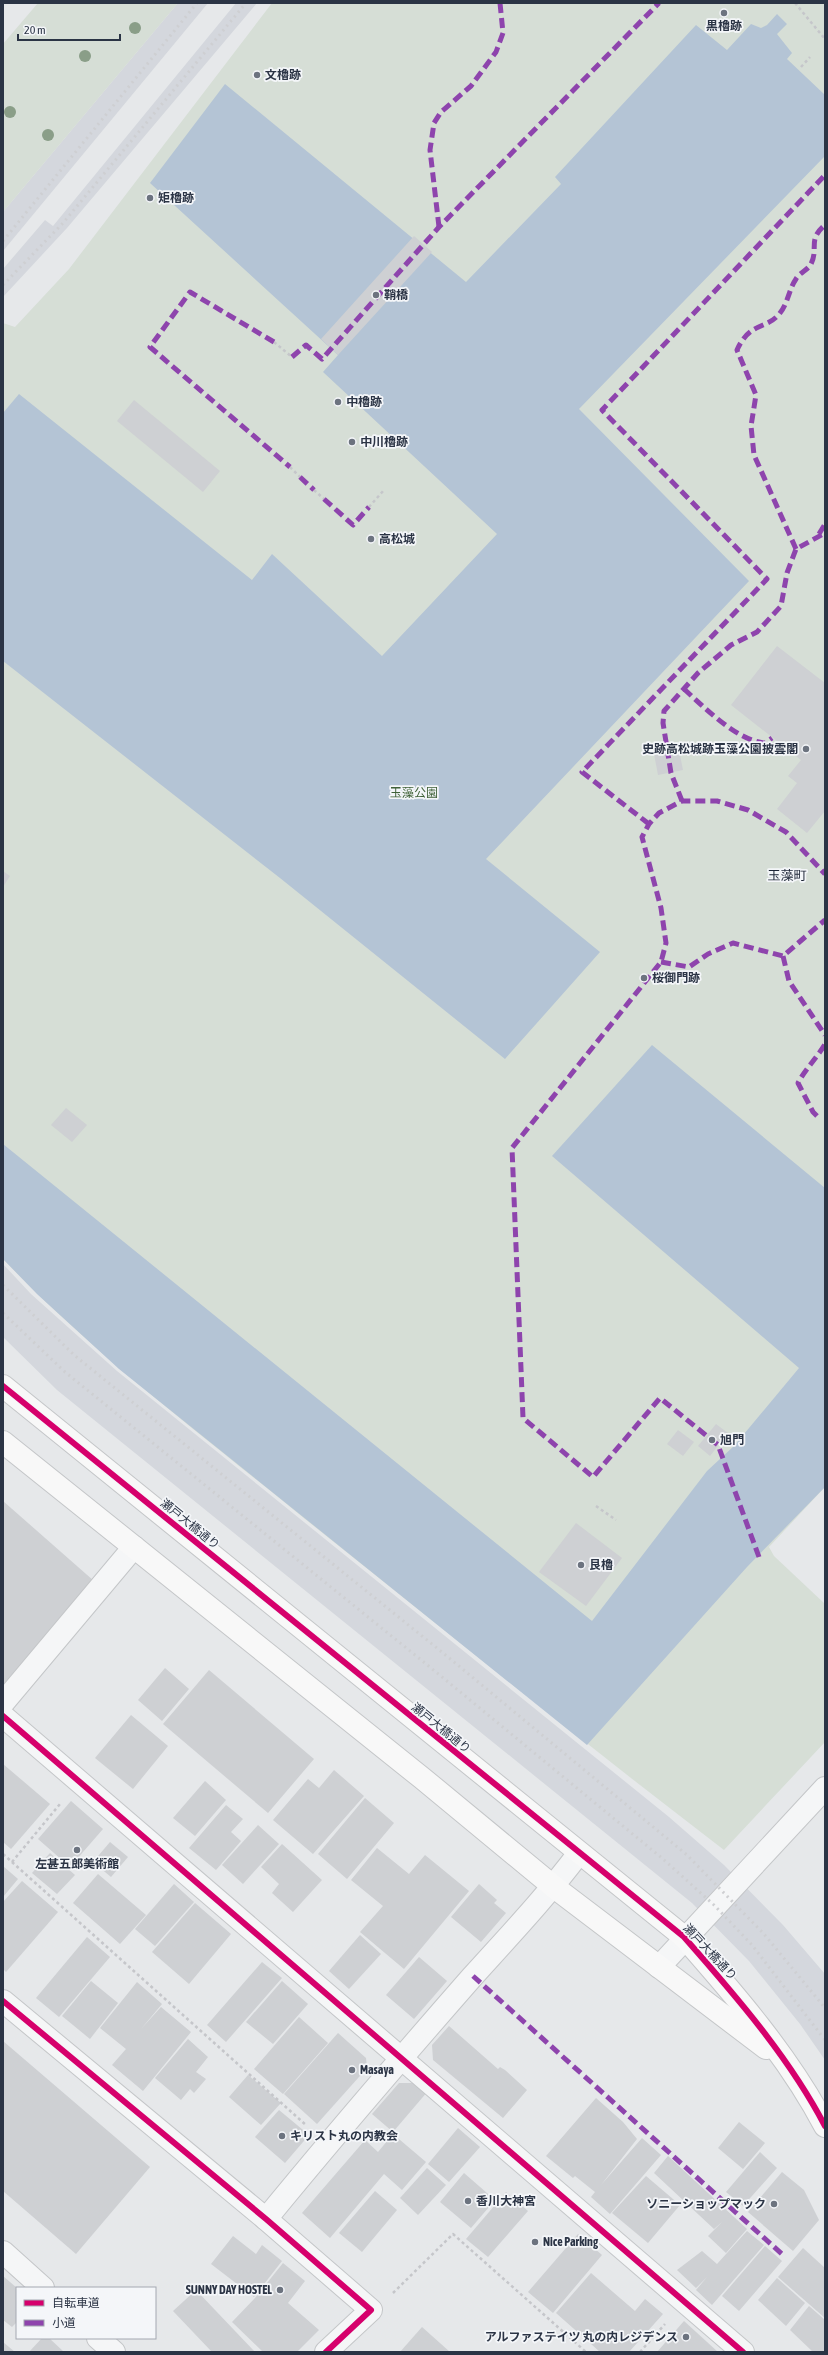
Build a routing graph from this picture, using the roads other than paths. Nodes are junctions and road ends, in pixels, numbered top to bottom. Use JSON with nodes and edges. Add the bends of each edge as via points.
{"nodes":[{"id":1,"x":3,"y":1386,"type":"edge"},
{"id":2,"x":3,"y":1444,"type":"edge"},
{"id":3,"x":134,"y":1547,"type":"junction"},
{"id":4,"x":3,"y":1703,"type":"edge"},
{"id":5,"x":3,"y":1716,"type":"edge"},
{"id":6,"x":825,"y":1788,"type":"edge"},
{"id":7,"x":579,"y":1853,"type":"junction"},
{"id":8,"x":554,"y":1887,"type":"junction"},
{"id":9,"x":684,"y":1937,"type":"junction"},
{"id":10,"x":659,"y":1967,"type":"junction"},
{"id":11,"x":3,"y":2001,"type":"edge"},
{"id":12,"x":402,"y":2059,"type":"junction"},
{"id":13,"x":784,"y":2062,"type":"junction"},
{"id":14,"x":825,"y":2126,"type":"edge"},
{"id":15,"x":266,"y":2219,"type":"junction"},
{"id":16,"x":3,"y":2252,"type":"edge"},
{"id":17,"x":42,"y":2287,"type":"edge"},
{"id":18,"x":99,"y":2339,"type":"edge"},
{"id":19,"x":114,"y":2352,"type":"edge"},
{"id":20,"x":326,"y":2352,"type":"edge"},
{"id":21,"x":743,"y":2352,"type":"edge"}],
"edges":[{"from":1,"to":7,"type":"street","name":"瀬戸大橋通り"},
{"from":2,"to":3,"type":"street","name":"瀬戸大橋通り"},
{"from":3,"to":4,"type":"street"},
{"from":3,"to":8,"type":"street","name":"瀬戸大橋通り"},
{"from":5,"to":12,"type":"street"},
{"from":6,"to":9,"type":"street"},
{"from":7,"to":8,"type":"street"},
{"from":7,"to":9,"type":"street","name":"瀬戸大橋通り"},
{"from":8,"to":10,"type":"street","name":"瀬戸大橋通り"},
{"from":8,"to":12,"type":"street"},
{"from":9,"to":10,"type":"street"},
{"from":9,"to":13,"type":"street","name":"瀬戸大橋通り","via":[[732,1992]]},
{"from":10,"to":13,"type":"street","name":"瀬戸大橋通り"},
{"from":11,"to":15,"type":"street"},
{"from":12,"to":15,"type":"street","via":[[327,2144]]},
{"from":12,"to":21,"type":"street"},
{"from":13,"to":14,"type":"street","name":"瀬戸大橋通り"},
{"from":15,"to":20,"type":"street","via":[[371,2310]]},
{"from":16,"to":17,"type":"street"},
{"from":18,"to":19,"type":"street"}]}
